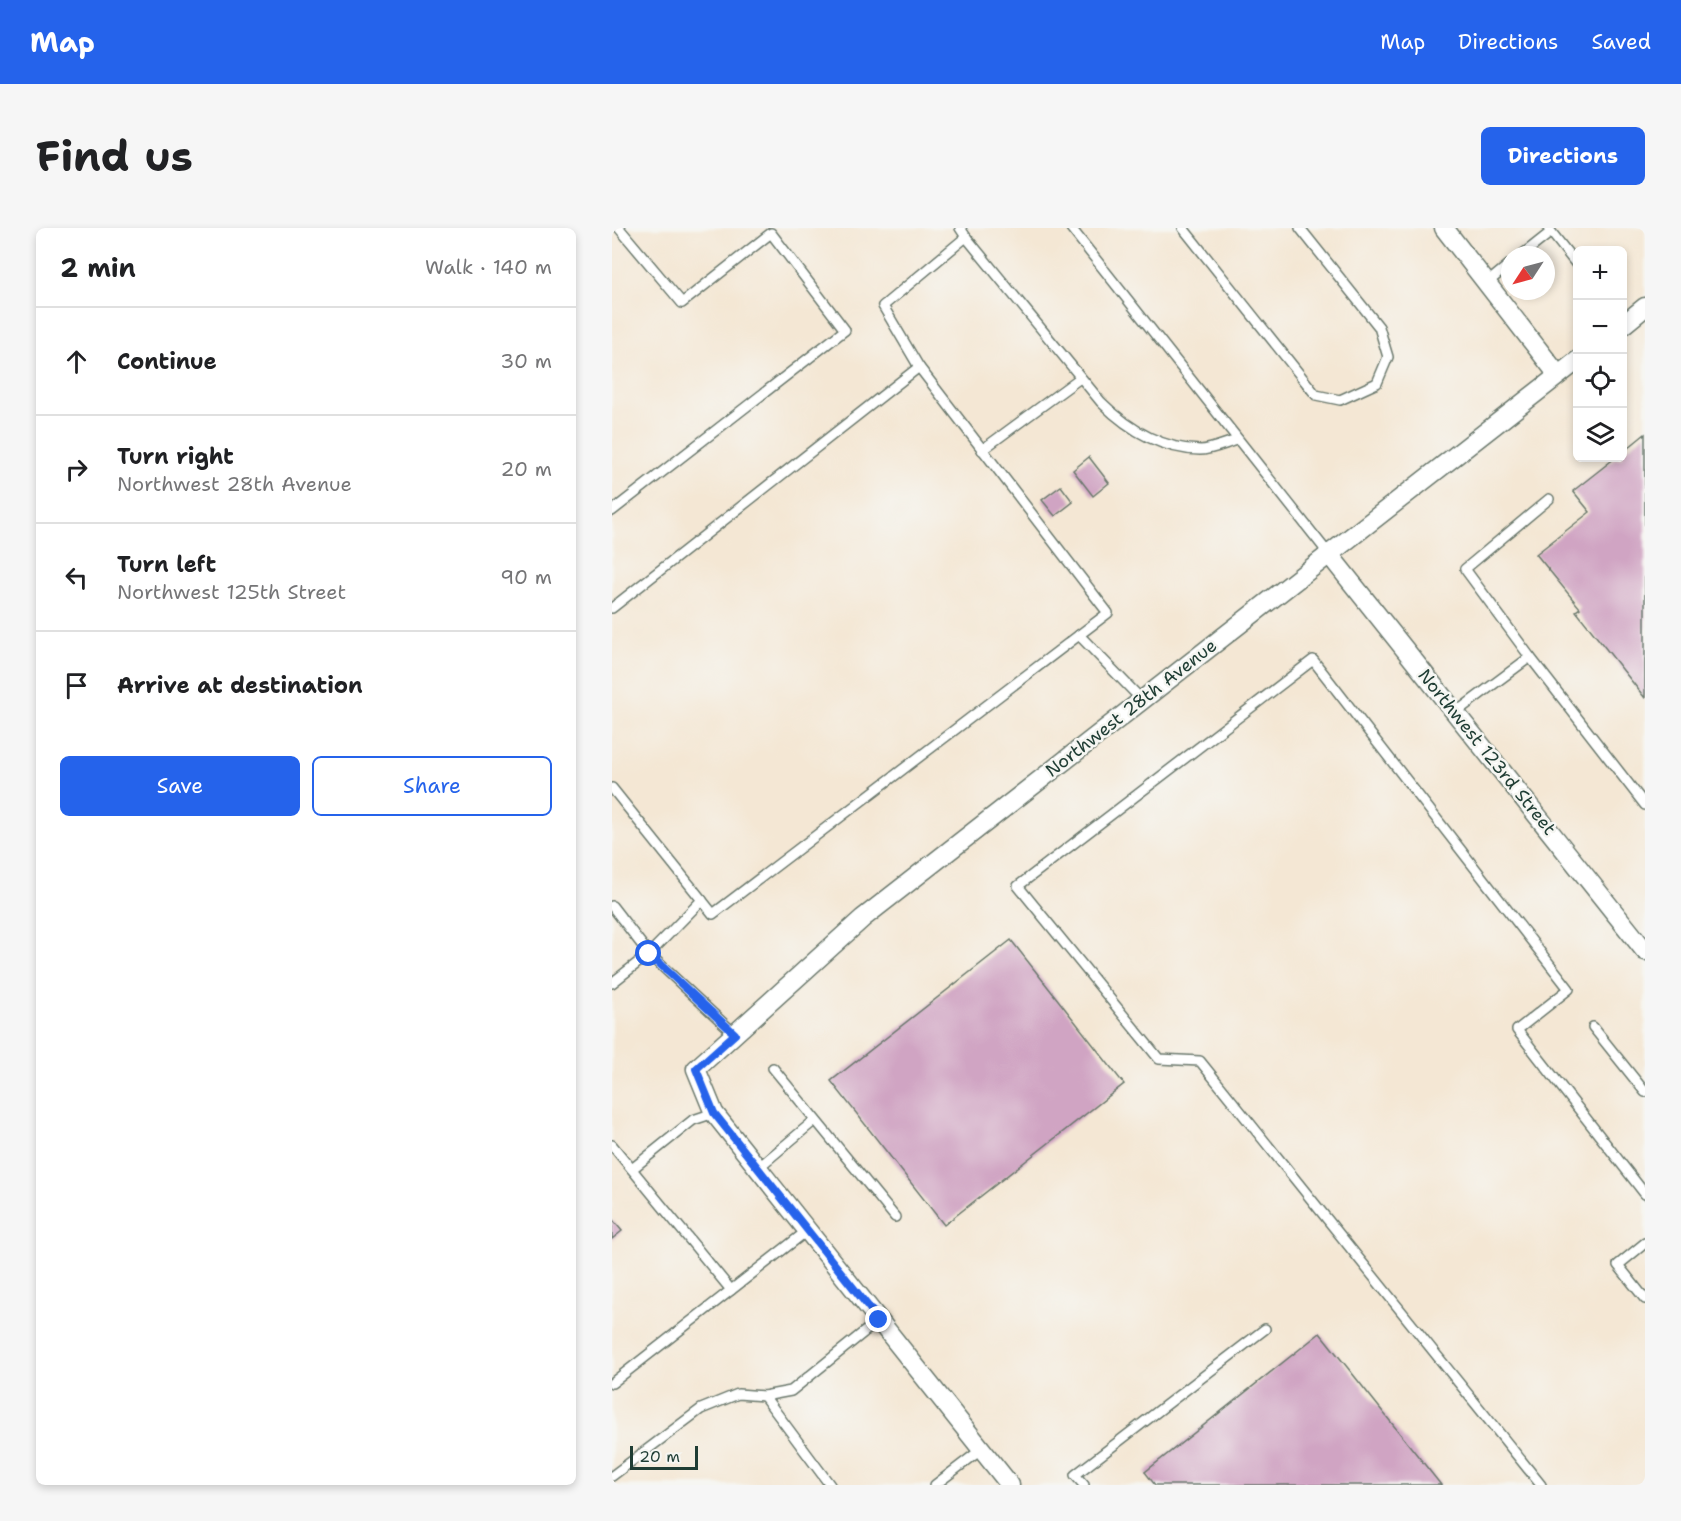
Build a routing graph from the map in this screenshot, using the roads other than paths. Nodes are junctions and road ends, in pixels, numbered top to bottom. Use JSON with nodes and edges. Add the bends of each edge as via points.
{"nodes":[{"id":1,"x":619,"y":228,"type":"edge"},
{"id":2,"x":960,"y":228,"type":"edge"},
{"id":3,"x":1071,"y":228,"type":"edge"},
{"id":4,"x":1183,"y":228,"type":"edge"},
{"id":5,"x":1300,"y":228,"type":"edge"},
{"id":6,"x":1444,"y":228,"type":"edge"},
{"id":7,"x":1550,"y":230,"type":"edge"},
{"id":8,"x":966,"y":237,"type":"junction"},
{"id":9,"x":1532,"y":246,"type":"edge"},
{"id":10,"x":1573,"y":261,"type":"edge"},
{"id":11,"x":1501,"y":271,"type":"edge"},
{"id":12,"x":1486,"y":283,"type":"junction"},
{"id":13,"x":1645,"y":307,"type":"edge"},
{"id":14,"x":1627,"y":322,"type":"edge"},
{"id":15,"x":1573,"y":364,"type":"edge"},
{"id":16,"x":919,"y":367,"type":"junction"},
{"id":17,"x":1558,"y":375,"type":"junction"},
{"id":18,"x":1080,"y":378,"type":"junction"},
{"id":19,"x":1237,"y":440,"type":"junction"},
{"id":20,"x":982,"y":450,"type":"junction"},
{"id":21,"x":1549,"y":499,"type":"dead end"},
{"id":22,"x":612,"y":511,"type":"edge"},
{"id":23,"x":1328,"y":553,"type":"junction"},
{"id":24,"x":612,"y":608,"type":"edge"},
{"id":25,"x":1079,"y":635,"type":"junction"},
{"id":26,"x":1530,"y":657,"type":"junction"},
{"id":27,"x":1142,"y":699,"type":"junction"},
{"id":28,"x":1455,"y":713,"type":"junction"},
{"id":29,"x":612,"y":788,"type":"edge"},
{"id":30,"x":1645,"y":805,"type":"edge"},
{"id":31,"x":702,"y":900,"type":"junction"},
{"id":32,"x":612,"y":906,"type":"edge"},
{"id":33,"x":1645,"y":951,"type":"edge"},
{"id":34,"x":649,"y":954,"type":"junction"},
{"id":35,"x":612,"y":983,"type":"edge"},
{"id":36,"x":1593,"y":1027,"type":"dead end"},
{"id":37,"x":735,"y":1034,"type":"junction"},
{"id":38,"x":773,"y":1068,"type":"dead end"},
{"id":39,"x":1645,"y":1092,"type":"edge"},
{"id":40,"x":714,"y":1113,"type":"junction"},
{"id":41,"x":815,"y":1120,"type":"junction"},
{"id":42,"x":612,"y":1145,"type":"edge"},
{"id":43,"x":758,"y":1168,"type":"junction"},
{"id":44,"x":632,"y":1169,"type":"junction"},
{"id":45,"x":1645,"y":1194,"type":"edge"},
{"id":46,"x":895,"y":1217,"type":"dead end"},
{"id":47,"x":808,"y":1230,"type":"junction"},
{"id":48,"x":1645,"y":1243,"type":"edge"},
{"id":49,"x":731,"y":1290,"type":"junction"},
{"id":50,"x":1645,"y":1299,"type":"edge"},
{"id":51,"x":879,"y":1320,"type":"junction"},
{"id":52,"x":1265,"y":1329,"type":"dead end"},
{"id":53,"x":612,"y":1383,"type":"edge"},
{"id":54,"x":764,"y":1396,"type":"junction"},
{"id":55,"x":982,"y":1449,"type":"junction"},
{"id":56,"x":612,"y":1476,"type":"edge"},
{"id":57,"x":830,"y":1485,"type":"edge"},
{"id":58,"x":935,"y":1485,"type":"edge"},
{"id":59,"x":1010,"y":1485,"type":"edge"},
{"id":60,"x":1083,"y":1485,"type":"edge"},
{"id":61,"x":1541,"y":1485,"type":"edge"}],
"edges":[{"from":1,"to":22,"type":"lane","via":[[682,303],[771,233],[845,330]]},
{"from":2,"to":8,"type":"lane"},
{"from":3,"to":19,"type":"lane"},
{"from":4,"to":5,"type":"lane","via":[[1316,395],[1340,400],[1377,383],[1388,357],[1379,327]]},
{"from":6,"to":12,"type":"street"},
{"from":7,"to":9,"type":"lane"},
{"from":7,"to":10,"type":"lane"},
{"from":8,"to":16,"type":"lane","via":[[883,306]]},
{"from":8,"to":18,"type":"lane"},
{"from":11,"to":12,"type":"lane"},
{"from":12,"to":17,"type":"street"},
{"from":13,"to":14,"type":"street"},
{"from":15,"to":17,"type":"street","name":"Northwest 28th Avenue"},
{"from":16,"to":20,"type":"lane"},
{"from":16,"to":24,"type":"lane"},
{"from":17,"to":23,"type":"street","name":"Northwest 28th Avenue"},
{"from":18,"to":19,"type":"lane","via":[[1123,425],[1154,440],[1201,450]]},
{"from":18,"to":20,"type":"lane"},
{"from":19,"to":23,"type":"lane"},
{"from":20,"to":25,"type":"lane","via":[[1108,613]]},
{"from":21,"to":26,"type":"lane","via":[[1465,569]]},
{"from":23,"to":27,"type":"street","name":"Northwest 28th Avenue"},
{"from":23,"to":28,"type":"street","name":"Northwest 123rd Street"},
{"from":25,"to":27,"type":"lane"},
{"from":25,"to":31,"type":"lane","via":[[713,914]]},
{"from":26,"to":28,"type":"lane"},
{"from":26,"to":30,"type":"lane"},
{"from":27,"to":37,"type":"street","name":"Northwest 28th Avenue","via":[[864,918]]},
{"from":28,"to":33,"type":"street","name":"Northwest 123rd Street"},
{"from":29,"to":31,"type":"lane"},
{"from":31,"to":34,"type":"lane"},
{"from":32,"to":34,"type":"lane"},
{"from":34,"to":35,"type":"lane"},
{"from":34,"to":37,"type":"lane"},
{"from":36,"to":39,"type":"lane"},
{"from":37,"to":40,"type":"street","name":"Northwest 28th Avenue","via":[[696,1069]]},
{"from":38,"to":41,"type":"lane"},
{"from":40,"to":43,"type":"street"},
{"from":40,"to":44,"type":"lane","via":[[693,1120]]},
{"from":41,"to":43,"type":"lane"},
{"from":41,"to":46,"type":"lane"},
{"from":42,"to":44,"type":"lane"},
{"from":43,"to":47,"type":"street"},
{"from":44,"to":49,"type":"lane"},
{"from":45,"to":61,"type":"lane","via":[[1517,1030],[1569,989],[1313,660],[1018,886],[1159,1059],[1200,1061]]},
{"from":47,"to":49,"type":"lane"},
{"from":47,"to":51,"type":"street"},
{"from":48,"to":50,"type":"lane","via":[[1618,1265]]},
{"from":49,"to":53,"type":"lane"},
{"from":51,"to":54,"type":"lane","via":[[791,1390]]},
{"from":51,"to":55,"type":"street"},
{"from":52,"to":60,"type":"lane","via":[[1075,1475]]},
{"from":54,"to":56,"type":"lane","via":[[738,1394],[701,1409]]},
{"from":54,"to":57,"type":"lane"},
{"from":55,"to":58,"type":"lane"},
{"from":55,"to":59,"type":"street"}]}
